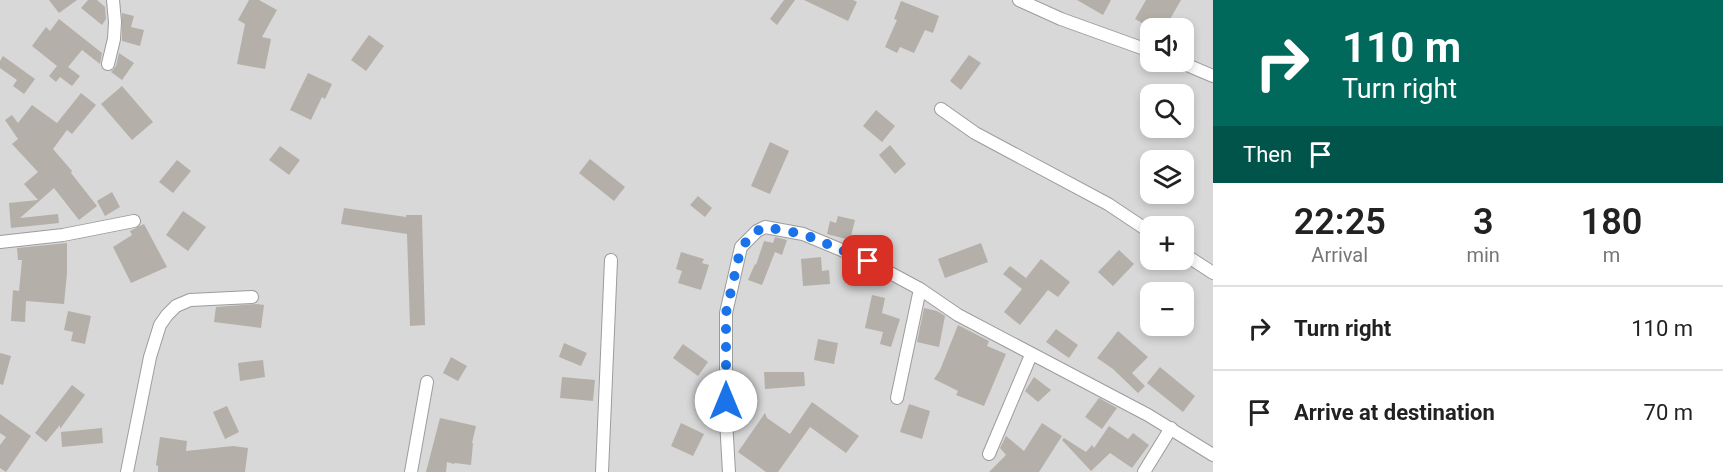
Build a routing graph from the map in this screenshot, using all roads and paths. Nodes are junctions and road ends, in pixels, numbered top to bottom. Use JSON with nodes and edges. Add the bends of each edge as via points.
{"nodes":[{"id":1,"x":112,"y":0,"type":"edge"},
{"id":2,"x":1019,"y":0,"type":"edge"},
{"id":3,"x":1140,"y":47,"type":"edge"},
{"id":4,"x":108,"y":64,"type":"dead end"},
{"id":5,"x":1194,"y":68,"type":"edge"},
{"id":6,"x":1213,"y":76,"type":"edge"},
{"id":7,"x":941,"y":109,"type":"dead end"},
{"id":8,"x":134,"y":222,"type":"dead end"},
{"id":9,"x":1140,"y":225,"type":"edge"},
{"id":10,"x":0,"y":242,"type":"edge"},
{"id":11,"x":611,"y":260,"type":"dead end"},
{"id":12,"x":1194,"y":261,"type":"edge"},
{"id":13,"x":1213,"y":273,"type":"edge"},
{"id":14,"x":920,"y":289,"type":"junction"},
{"id":15,"x":252,"y":297,"type":"dead end"},
{"id":16,"x":1031,"y":355,"type":"junction"},
{"id":17,"x":427,"y":382,"type":"dead end"},
{"id":18,"x":897,"y":398,"type":"dead end"},
{"id":19,"x":1171,"y":428,"type":"junction"},
{"id":20,"x":989,"y":454,"type":"dead end"},
{"id":21,"x":1213,"y":455,"type":"edge"},
{"id":22,"x":127,"y":472,"type":"edge"},
{"id":23,"x":411,"y":472,"type":"edge"},
{"id":24,"x":602,"y":472,"type":"edge"},
{"id":25,"x":729,"y":472,"type":"edge"},
{"id":26,"x":1144,"y":472,"type":"edge"}],
"edges":[{"from":1,"to":4,"type":"street","via":[[114,39]]},
{"from":2,"to":3,"type":"street"},
{"from":5,"to":6,"type":"street"},
{"from":7,"to":9,"type":"street","via":[[975,133]]},
{"from":8,"to":10,"type":"street"},
{"from":11,"to":24,"type":"street"},
{"from":12,"to":13,"type":"street"},
{"from":14,"to":16,"type":"street"},
{"from":14,"to":18,"type":"street"},
{"from":14,"to":25,"type":"street","via":[[868,261],[803,234],[765,227],[757,231],[741,247],[726,313]]},
{"from":15,"to":22,"type":"street","via":[[190,300],[167,315],[150,357]]},
{"from":16,"to":19,"type":"street"},
{"from":16,"to":20,"type":"street"},
{"from":17,"to":23,"type":"street"},
{"from":19,"to":21,"type":"street"},
{"from":19,"to":26,"type":"street"}]}
